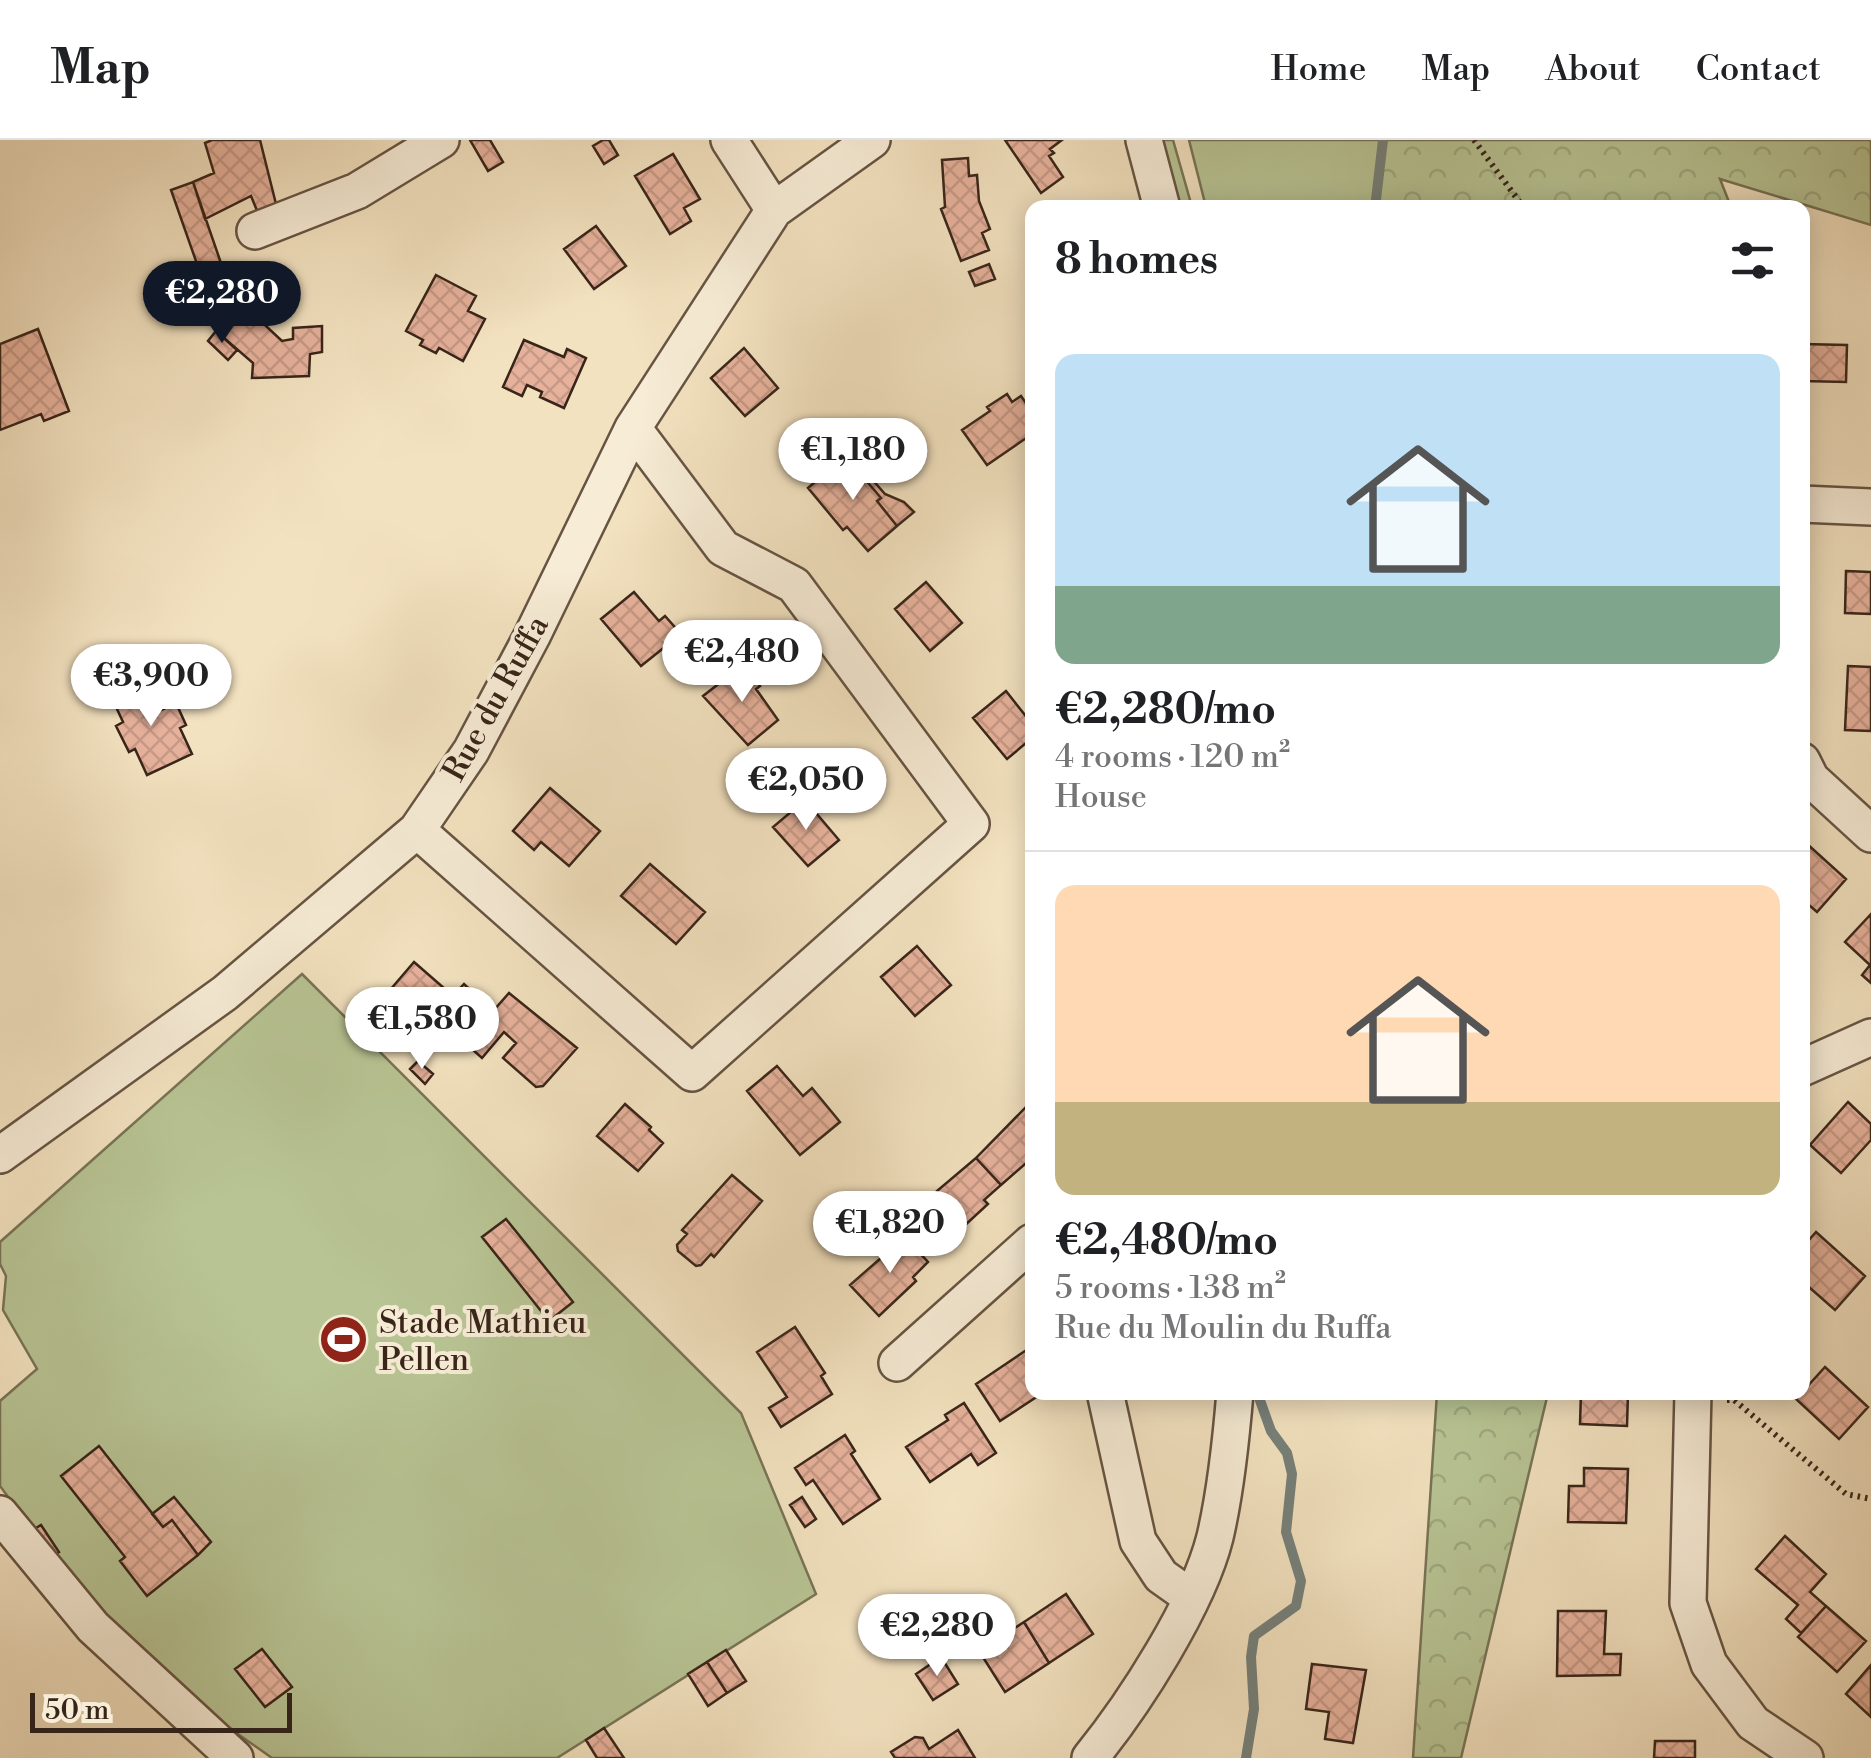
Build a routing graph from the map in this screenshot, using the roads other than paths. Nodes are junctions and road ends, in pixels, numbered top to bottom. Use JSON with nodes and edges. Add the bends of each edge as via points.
{"nodes":[{"id":1,"x":441,"y":140,"type":"edge"},
{"id":2,"x":729,"y":140,"type":"edge"},
{"id":3,"x":872,"y":140,"type":"edge"},
{"id":4,"x":1144,"y":140,"type":"edge"},
{"id":5,"x":1160,"y":200,"type":"edge"},
{"id":6,"x":774,"y":210,"type":"junction"},
{"id":7,"x":255,"y":231,"type":"dead end"},
{"id":8,"x":633,"y":428,"type":"junction"},
{"id":9,"x":1810,"y":504,"type":"edge"},
{"id":10,"x":1871,"y":507,"type":"edge"},
{"id":11,"x":1810,"y":779,"type":"edge"},
{"id":12,"x":417,"y":830,"type":"junction"},
{"id":13,"x":1871,"y":834,"type":"edge"},
{"id":14,"x":1871,"y":1037,"type":"edge"},
{"id":15,"x":1810,"y":1064,"type":"edge"},
{"id":16,"x":0,"y":1156,"type":"edge"},
{"id":17,"x":1025,"y":1248,"type":"edge"},
{"id":18,"x":897,"y":1363,"type":"dead end"},
{"id":19,"x":1106,"y":1400,"type":"edge"},
{"id":20,"x":1234,"y":1400,"type":"edge"},
{"id":21,"x":1693,"y":1400,"type":"edge"},
{"id":22,"x":0,"y":1514,"type":"edge"},
{"id":23,"x":1192,"y":1598,"type":"junction"},
{"id":24,"x":235,"y":1758,"type":"edge"},
{"id":25,"x":1090,"y":1758,"type":"edge"},
{"id":26,"x":1805,"y":1758,"type":"edge"}],
"edges":[{"from":1,"to":7,"type":"street","via":[[358,190]]},
{"from":2,"to":6,"type":"street"},
{"from":3,"to":6,"type":"street","name":"Rue du Ruffa"},
{"from":4,"to":5,"type":"street"},
{"from":6,"to":8,"type":"street","name":"Rue du Ruffa"},
{"from":8,"to":12,"type":"street","name":"Rue du Ruffa","via":[[471,751]]},
{"from":8,"to":12,"type":"street","via":[[723,548],[794,584],[970,824],[692,1073]]},
{"from":9,"to":10,"type":"street"},
{"from":11,"to":13,"type":"street"},
{"from":12,"to":16,"type":"street","name":"Rue du Ruffa","via":[[224,993]]},
{"from":14,"to":15,"type":"street"},
{"from":17,"to":18,"type":"street"},
{"from":19,"to":23,"type":"street","via":[[1138,1541],[1161,1576]]},
{"from":20,"to":23,"type":"street","via":[[1214,1539]]},
{"from":21,"to":26,"type":"street","via":[[1688,1602],[1709,1664],[1753,1723]]},
{"from":22,"to":24,"type":"street","via":[[93,1627]]},
{"from":23,"to":25,"type":"street"}]}
